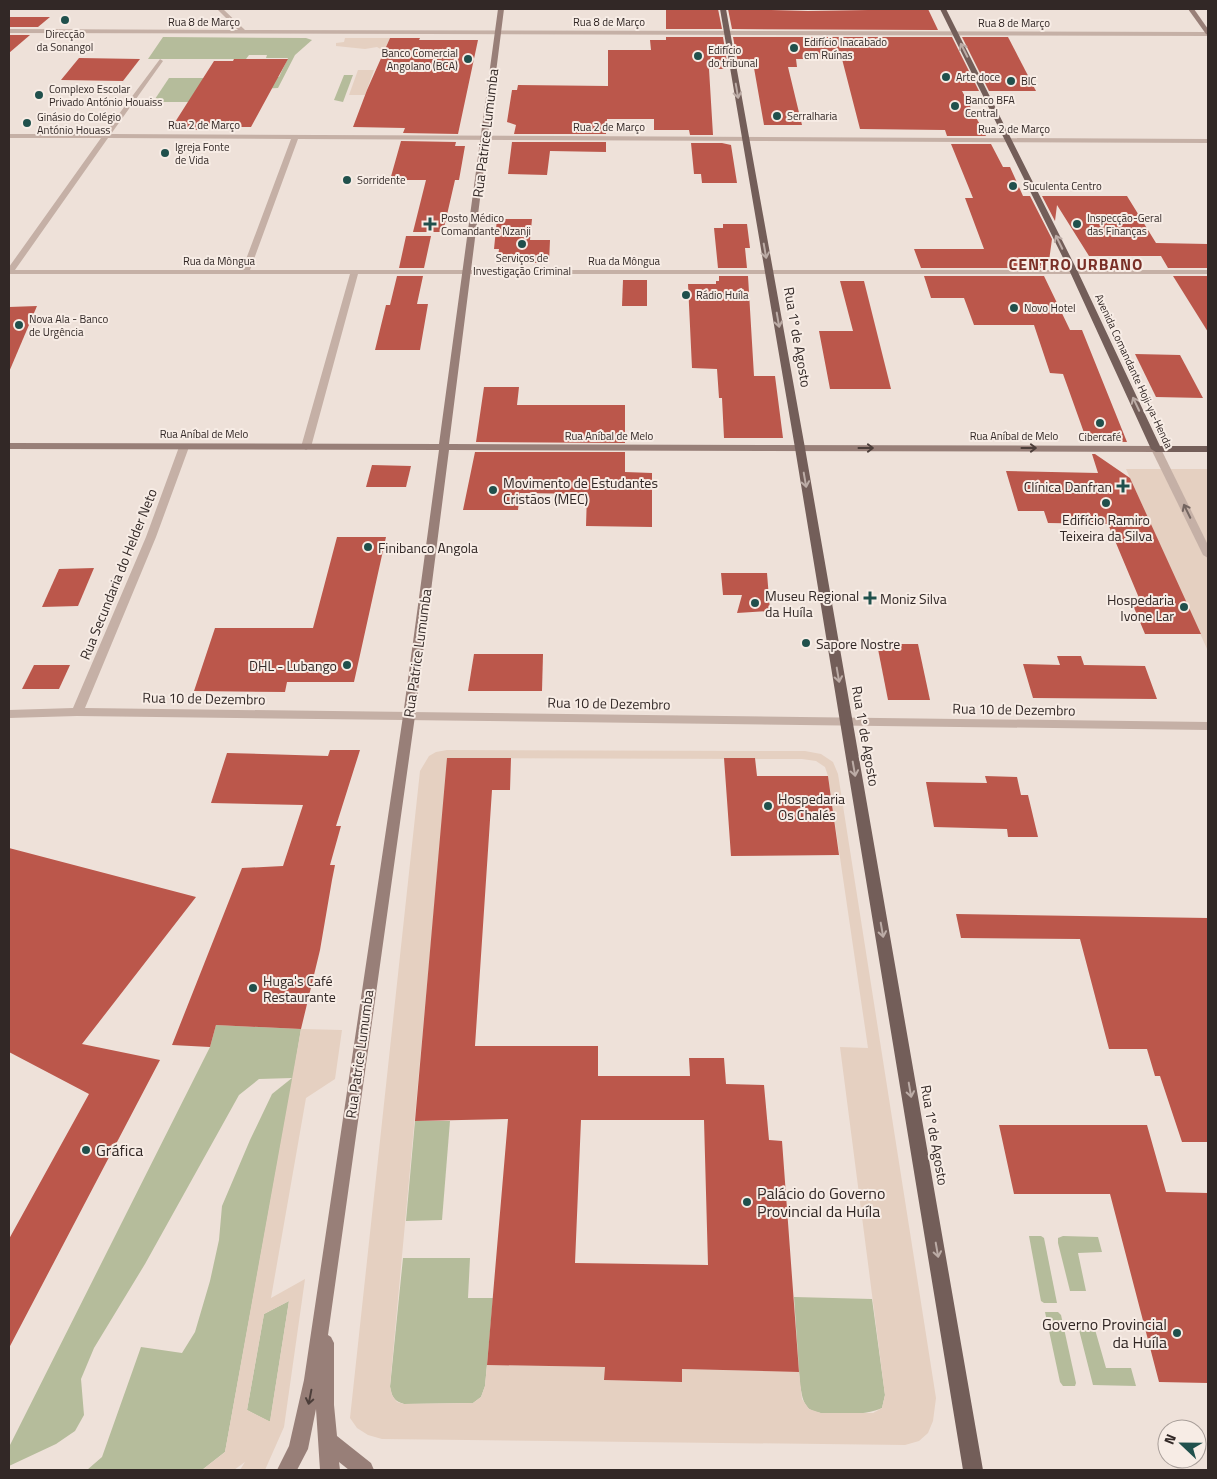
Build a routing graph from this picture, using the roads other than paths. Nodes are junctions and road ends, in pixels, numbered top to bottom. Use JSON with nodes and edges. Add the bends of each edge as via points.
{"nodes":[{"id":1,"x":220,"y":9,"type":"edge"},
{"id":2,"x":501,"y":9,"type":"edge"},
{"id":3,"x":723,"y":9,"type":"edge"},
{"id":4,"x":943,"y":9,"type":"edge"},
{"id":5,"x":1191,"y":9,"type":"edge"},
{"id":6,"x":9,"y":31,"type":"edge"},
{"id":7,"x":244,"y":32,"type":"junction"},
{"id":8,"x":498,"y":32,"type":"junction"},
{"id":9,"x":727,"y":33,"type":"junction"},
{"id":10,"x":955,"y":33,"type":"junction"},
{"id":11,"x":1208,"y":33,"type":"edge"},
{"id":12,"x":160,"y":61,"type":"dead end"},
{"id":13,"x":9,"y":136,"type":"edge"},
{"id":14,"x":106,"y":136,"type":"junction"},
{"id":15,"x":295,"y":137,"type":"junction"},
{"id":16,"x":484,"y":138,"type":"junction"},
{"id":17,"x":746,"y":139,"type":"junction"},
{"id":18,"x":1009,"y":140,"type":"junction"},
{"id":19,"x":1208,"y":141,"type":"edge"},
{"id":20,"x":9,"y":272,"type":"edge"},
{"id":21,"x":245,"y":272,"type":"junction"},
{"id":22,"x":355,"y":272,"type":"junction"},
{"id":23,"x":466,"y":272,"type":"junction"},
{"id":24,"x":769,"y":272,"type":"junction"},
{"id":25,"x":1074,"y":272,"type":"junction"},
{"id":26,"x":1208,"y":272,"type":"edge"},
{"id":27,"x":9,"y":446,"type":"edge"},
{"id":28,"x":184,"y":447,"type":"junction"},
{"id":29,"x":306,"y":447,"type":"junction"},
{"id":30,"x":444,"y":448,"type":"junction"},
{"id":31,"x":800,"y":448,"type":"junction"},
{"id":32,"x":1156,"y":449,"type":"junction"},
{"id":33,"x":1208,"y":449,"type":"edge"},
{"id":34,"x":1208,"y":555,"type":"edge"},
{"id":35,"x":77,"y":712,"type":"junction"},
{"id":36,"x":9,"y":714,"type":"edge"},
{"id":37,"x":409,"y":716,"type":"junction"},
{"id":38,"x":846,"y":721,"type":"junction"},
{"id":39,"x":1208,"y":726,"type":"edge"},
{"id":40,"x":324,"y":1297,"type":"junction"},
{"id":41,"x":328,"y":1442,"type":"junction"},
{"id":42,"x":287,"y":1470,"type":"edge"},
{"id":43,"x":330,"y":1470,"type":"edge"},
{"id":44,"x":364,"y":1470,"type":"edge"},
{"id":45,"x":973,"y":1470,"type":"edge"}],
"edges":[{"from":1,"to":7,"type":"street"},
{"from":2,"to":8,"type":"street","name":"Rua Patrice Lumumba"},
{"from":3,"to":9,"type":"main road","name":"Rua 1º de Agosto"},
{"from":4,"to":10,"type":"main road","name":"Avenida Comandante Hoji-ya-Henda"},
{"from":5,"to":11,"type":"street"},
{"from":6,"to":7,"type":"street","name":"Rua 8 de Março"},
{"from":7,"to":8,"type":"street","name":"Rua 8 de Março"},
{"from":8,"to":9,"type":"street","name":"Rua 8 de Março"},
{"from":8,"to":16,"type":"street","name":"Rua Patrice Lumumba"},
{"from":9,"to":10,"type":"street","name":"Rua 8 de Março"},
{"from":9,"to":17,"type":"main road","name":"Rua 1º de Agosto","one_way":true},
{"from":10,"to":11,"type":"street","name":"Rua 8 de Março"},
{"from":18,"to":10,"type":"main road","name":"Avenida Comandante Hoji-ya-Henda","one_way":true},
{"from":12,"to":14,"type":"street"},
{"from":13,"to":14,"type":"street","name":"Rua 2 de Março"},
{"from":14,"to":15,"type":"street","name":"Rua 2 de Março"},
{"from":14,"to":20,"type":"street"},
{"from":15,"to":16,"type":"street","name":"Rua 2 de Março"},
{"from":15,"to":21,"type":"street"},
{"from":16,"to":17,"type":"street","name":"Rua 2 de Março"},
{"from":16,"to":23,"type":"street","name":"Rua Patrice Lumumba"},
{"from":17,"to":18,"type":"street","name":"Rua 2 de Março"},
{"from":17,"to":24,"type":"main road","name":"Rua 1º de Agosto","one_way":true},
{"from":18,"to":19,"type":"street","name":"Rua 2 de Março"},
{"from":25,"to":18,"type":"main road","name":"Avenida Comandante Hoji-ya-Henda","one_way":true},
{"from":20,"to":21,"type":"street","name":"Rua da Môngua"},
{"from":21,"to":22,"type":"street","name":"Rua da Môngua"},
{"from":22,"to":23,"type":"street","name":"Rua da Môngua"},
{"from":22,"to":29,"type":"street"},
{"from":23,"to":24,"type":"street","name":"Rua da Môngua"},
{"from":23,"to":30,"type":"street","name":"Rua Patrice Lumumba"},
{"from":24,"to":25,"type":"street","name":"Rua da Môngua"},
{"from":24,"to":31,"type":"main road","name":"Rua 1º de Agosto","one_way":true},
{"from":25,"to":26,"type":"street","name":"Rua da Môngua"},
{"from":32,"to":25,"type":"main road","name":"Avenida Comandante Hoji-ya-Henda","one_way":true},
{"from":27,"to":28,"type":"street","name":"Rua Aníbal de Melo"},
{"from":28,"to":29,"type":"street","name":"Rua Aníbal de Melo"},
{"from":28,"to":35,"type":"street","name":"Rua Secundaria do Helder Neto","via":[[151,537]]},
{"from":29,"to":30,"type":"street","name":"Rua Aníbal de Melo"},
{"from":30,"to":31,"type":"street","name":"Rua Aníbal de Melo"},
{"from":30,"to":37,"type":"street","name":"Rua Patrice Lumumba"},
{"from":31,"to":32,"type":"street","name":"Rua Aníbal de Melo","one_way":true},
{"from":31,"to":38,"type":"main road","name":"Rua 1º de Agosto","one_way":true},
{"from":32,"to":33,"type":"main road","name":"Rua Aníbal de Melo"},
{"from":34,"to":32,"type":"street","name":"Avenida Comandante Hoji-ya-Henda","one_way":true},
{"from":35,"to":36,"type":"street","name":"Rua 10 de Dezembro"},
{"from":35,"to":37,"type":"street","name":"Rua 10 de Dezembro"},
{"from":37,"to":38,"type":"street","name":"Rua 10 de Dezembro"},
{"from":37,"to":40,"type":"street","name":"Rua Patrice Lumumba"},
{"from":38,"to":39,"type":"street","name":"Rua 10 de Dezembro"},
{"from":38,"to":45,"type":"main road","name":"Rua 1º de Agosto","one_way":true},
{"from":40,"to":41,"type":"street","name":"Rua Patrice Lumumba"},
{"from":40,"to":42,"type":"street","name":"Rua Patrice Lumumba","one_way":true,"via":[[308,1405],[298,1449]]},
{"from":41,"to":43,"type":"street","name":"Rua Patrice Lumumba"},
{"from":41,"to":44,"type":"street"}]}
